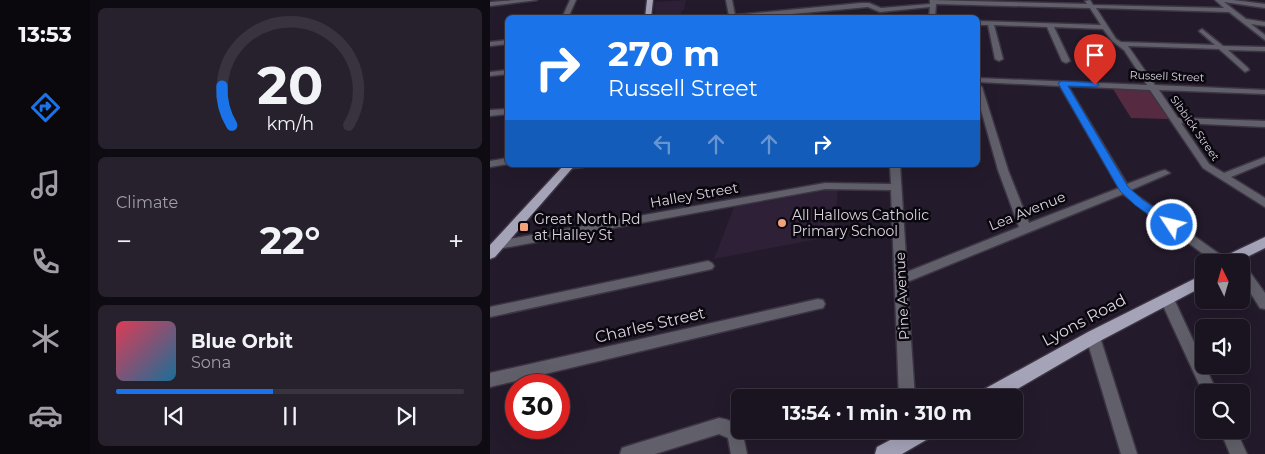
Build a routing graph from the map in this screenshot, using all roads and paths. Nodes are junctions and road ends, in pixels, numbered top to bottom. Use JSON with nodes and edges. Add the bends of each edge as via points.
{"nodes":[{"id":1,"x":526,"y":0,"type":"edge"},
{"id":2,"x":534,"y":0,"type":"edge"},
{"id":3,"x":573,"y":0,"type":"edge"},
{"id":4,"x":645,"y":0,"type":"edge"},
{"id":5,"x":650,"y":0,"type":"edge"},
{"id":6,"x":730,"y":0,"type":"edge"},
{"id":7,"x":1218,"y":0,"type":"edge"},
{"id":8,"x":932,"y":2,"type":"edge"},
{"id":9,"x":1089,"y":3,"type":"edge"},
{"id":10,"x":490,"y":4,"type":"edge"},
{"id":11,"x":1265,"y":6,"type":"edge"},
{"id":12,"x":1231,"y":10,"type":"junction"},
{"id":13,"x":566,"y":15,"type":"edge"},
{"id":14,"x":646,"y":15,"type":"edge"},
{"id":15,"x":647,"y":15,"type":"edge"},
{"id":16,"x":733,"y":15,"type":"edge"},
{"id":17,"x":754,"y":15,"type":"edge"},
{"id":18,"x":932,"y":15,"type":"edge"},
{"id":19,"x":1244,"y":21,"type":"junction"},
{"id":20,"x":980,"y":23,"type":"edge"},
{"id":21,"x":991,"y":24,"type":"junction"},
{"id":22,"x":1265,"y":24,"type":"edge"},
{"id":23,"x":1050,"y":26,"type":"junction"},
{"id":24,"x":1105,"y":27,"type":"junction"},
{"id":25,"x":1202,"y":31,"type":"dead end"},
{"id":26,"x":1265,"y":38,"type":"edge"},
{"id":27,"x":505,"y":42,"type":"edge"},
{"id":28,"x":490,"y":44,"type":"edge"},
{"id":29,"x":1119,"y":44,"type":"junction"},
{"id":30,"x":1221,"y":46,"type":"junction"},
{"id":31,"x":1265,"y":49,"type":"edge"},
{"id":32,"x":998,"y":59,"type":"dead end"},
{"id":33,"x":1066,"y":61,"type":"dead end"},
{"id":34,"x":1245,"y":70,"type":"dead end"},
{"id":35,"x":505,"y":72,"type":"edge"},
{"id":36,"x":490,"y":74,"type":"edge"},
{"id":37,"x":980,"y":80,"type":"edge"},
{"id":38,"x":1062,"y":83,"type":"junction"},
{"id":39,"x":1153,"y":87,"type":"junction"},
{"id":40,"x":1265,"y":92,"type":"edge"},
{"id":41,"x":980,"y":94,"type":"edge"},
{"id":42,"x":505,"y":111,"type":"edge"},
{"id":43,"x":490,"y":113,"type":"edge"},
{"id":44,"x":1175,"y":120,"type":"junction"},
{"id":45,"x":1265,"y":124,"type":"edge"},
{"id":46,"x":1265,"y":160,"type":"edge"},
{"id":47,"x":505,"y":162,"type":"edge"},
{"id":48,"x":490,"y":164,"type":"edge"},
{"id":49,"x":572,"y":167,"type":"edge"},
{"id":50,"x":895,"y":167,"type":"edge"},
{"id":51,"x":1165,"y":173,"type":"dead end"},
{"id":52,"x":1223,"y":177,"type":"junction"},
{"id":53,"x":896,"y":187,"type":"junction"},
{"id":54,"x":1124,"y":189,"type":"junction"},
{"id":55,"x":1265,"y":203,"type":"edge"},
{"id":56,"x":1025,"y":228,"type":"junction"},
{"id":57,"x":1265,"y":242,"type":"edge"},
{"id":58,"x":494,"y":250,"type":"edge"},
{"id":59,"x":1265,"y":251,"type":"edge"},
{"id":60,"x":1211,"y":254,"type":"edge"},
{"id":61,"x":1242,"y":254,"type":"edge"},
{"id":62,"x":1250,"y":259,"type":"edge"},
{"id":63,"x":708,"y":266,"type":"dead end"},
{"id":64,"x":902,"y":279,"type":"junction"},
{"id":65,"x":1250,"y":280,"type":"edge"},
{"id":66,"x":1195,"y":284,"type":"edge"},
{"id":67,"x":1167,"y":299,"type":"junction"},
{"id":68,"x":818,"y":304,"type":"dead end"},
{"id":69,"x":1265,"y":304,"type":"edge"},
{"id":70,"x":490,"y":312,"type":"edge"},
{"id":71,"x":1093,"y":337,"type":"junction"},
{"id":72,"x":490,"y":380,"type":"edge"},
{"id":73,"x":1206,"y":384,"type":"edge"},
{"id":74,"x":907,"y":389,"type":"edge"},
{"id":75,"x":1001,"y":389,"type":"edge"},
{"id":76,"x":909,"y":439,"type":"edge"},
{"id":77,"x":1232,"y":439,"type":"edge"},
{"id":78,"x":628,"y":454,"type":"edge"},
{"id":79,"x":739,"y":454,"type":"edge"},
{"id":80,"x":884,"y":454,"type":"edge"},
{"id":81,"x":1129,"y":454,"type":"edge"},
{"id":82,"x":1239,"y":454,"type":"edge"}],
"edges":[{"from":1,"to":2,"type":"street"},
{"from":1,"to":10,"type":"street"},
{"from":3,"to":13,"type":"street"},
{"from":4,"to":14,"type":"main road"},
{"from":5,"to":15,"type":"main road"},
{"from":6,"to":16,"type":"street"},
{"from":7,"to":11,"type":"street"},
{"from":7,"to":12,"type":"street"},
{"from":8,"to":9,"type":"street"},
{"from":8,"to":17,"type":"street","via":[[880,10],[861,5]]},
{"from":8,"to":18,"type":"street"},
{"from":9,"to":12,"type":"street"},
{"from":9,"to":24,"type":"street","name":"Sibbick Street"},
{"from":12,"to":19,"type":"street"},
{"from":19,"to":22,"type":"street"},
{"from":19,"to":26,"type":"street"},
{"from":20,"to":21,"type":"street"},
{"from":21,"to":23,"type":"street"},
{"from":21,"to":32,"type":"street"},
{"from":23,"to":24,"type":"street"},
{"from":23,"to":33,"type":"street"},
{"from":24,"to":29,"type":"street","name":"Sibbick Street"},
{"from":25,"to":30,"type":"street"},
{"from":27,"to":28,"type":"street"},
{"from":29,"to":30,"type":"street"},
{"from":29,"to":39,"type":"street","name":"Sibbick Street","via":[[1127,49]]},
{"from":30,"to":31,"type":"street"},
{"from":30,"to":34,"type":"street"},
{"from":35,"to":36,"type":"street"},
{"from":37,"to":38,"type":"street","name":"Russell Street"},
{"from":38,"to":39,"type":"street","name":"Russell Street"},
{"from":38,"to":54,"type":"street"},
{"from":39,"to":40,"type":"street","name":"Russell Street"},
{"from":39,"to":44,"type":"street","name":"Sibbick Street"},
{"from":41,"to":56,"type":"street"},
{"from":42,"to":43,"type":"street"},
{"from":44,"to":45,"type":"street"},
{"from":44,"to":52,"type":"street","name":"Sibbick Street","via":[[1206,166]]},
{"from":46,"to":52,"type":"street"},
{"from":47,"to":48,"type":"street"},
{"from":49,"to":58,"type":"main road"},
{"from":50,"to":53,"type":"street","name":"Pine Avenue"},
{"from":51,"to":54,"type":"street","name":"Lea Avenue"},
{"from":52,"to":55,"type":"street","name":"Sibbick Street"},
{"from":53,"to":58,"type":"street","name":"Halley Street","via":[[825,186]]},
{"from":53,"to":64,"type":"street","name":"Pine Avenue"},
{"from":54,"to":56,"type":"street","name":"Lea Avenue"},
{"from":54,"to":60,"type":"street"},
{"from":56,"to":64,"type":"street","name":"Lea Avenue"},
{"from":57,"to":61,"type":"main road"},
{"from":59,"to":62,"type":"main road"},
{"from":63,"to":70,"type":"street"},
{"from":64,"to":74,"type":"street","name":"Pine Avenue"},
{"from":65,"to":69,"type":"street"},
{"from":66,"to":67,"type":"main road","name":"Lyons Road"},
{"from":67,"to":71,"type":"main road","name":"Lyons Road"},
{"from":67,"to":73,"type":"street"},
{"from":68,"to":72,"type":"street","name":"Charles Street"},
{"from":71,"to":75,"type":"main road","name":"Lyons Road"},
{"from":71,"to":81,"type":"street"},
{"from":76,"to":80,"type":"main road"},
{"from":77,"to":82,"type":"street"},
{"from":78,"to":79,"type":"street","via":[[719,426],[735,433]]}]}
